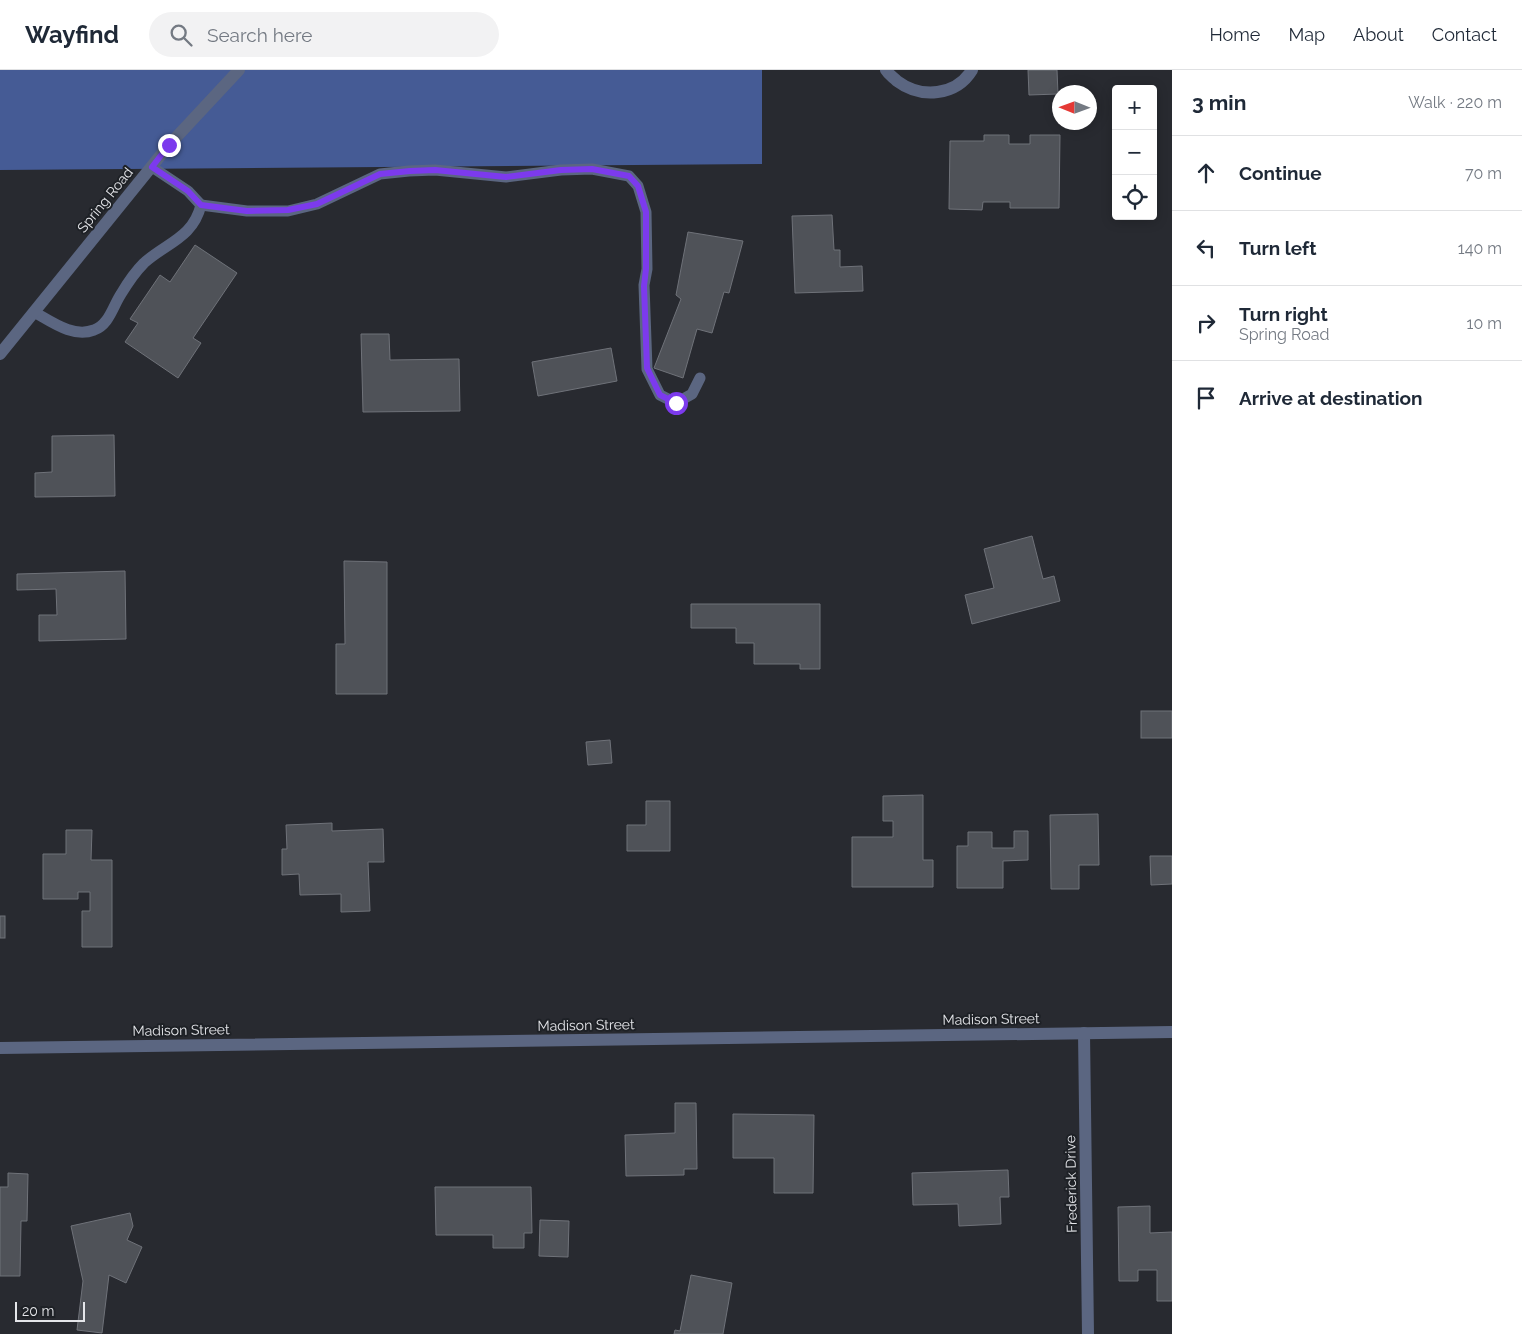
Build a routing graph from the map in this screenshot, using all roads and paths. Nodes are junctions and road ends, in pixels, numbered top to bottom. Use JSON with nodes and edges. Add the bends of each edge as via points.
{"nodes":[{"id":1,"x":238,"y":70,"type":"edge"},
{"id":2,"x":886,"y":70,"type":"edge"},
{"id":3,"x":972,"y":70,"type":"edge"},
{"id":4,"x":152,"y":167,"type":"junction"},
{"id":5,"x":201,"y":205,"type":"junction"},
{"id":6,"x":34,"y":312,"type":"junction"},
{"id":7,"x":0,"y":354,"type":"edge"},
{"id":8,"x":700,"y":378,"type":"dead end"},
{"id":9,"x":1172,"y":1032,"type":"edge"},
{"id":10,"x":1084,"y":1033,"type":"junction"},
{"id":11,"x":0,"y":1048,"type":"edge"},
{"id":12,"x":1088,"y":1334,"type":"edge"}],
"edges":[{"from":1,"to":4,"type":"street","name":"Spring Road"},
{"from":2,"to":3,"type":"street","via":[[901,84],[931,93],[960,85]]},
{"from":4,"to":5,"type":"lane","via":[[188,191]]},
{"from":4,"to":6,"type":"street","name":"Spring Road"},
{"from":5,"to":6,"type":"lane","via":[[198,218],[144,264],[120,295],[106,322],[96,330],[82,334],[65,329]]},
{"from":5,"to":8,"type":"lane","via":[[247,211],[288,210],[317,204],[380,174],[410,171],[435,170],[506,177],[592,169],[629,176],[638,186],[646,212],[647,368],[660,395],[676,403],[692,394]]},
{"from":6,"to":7,"type":"street","name":"Spring Road"},
{"from":9,"to":10,"type":"street","name":"Madison Street"},
{"from":10,"to":11,"type":"street","name":"Madison Street"},
{"from":10,"to":12,"type":"street","name":"Frederick Drive"}]}
